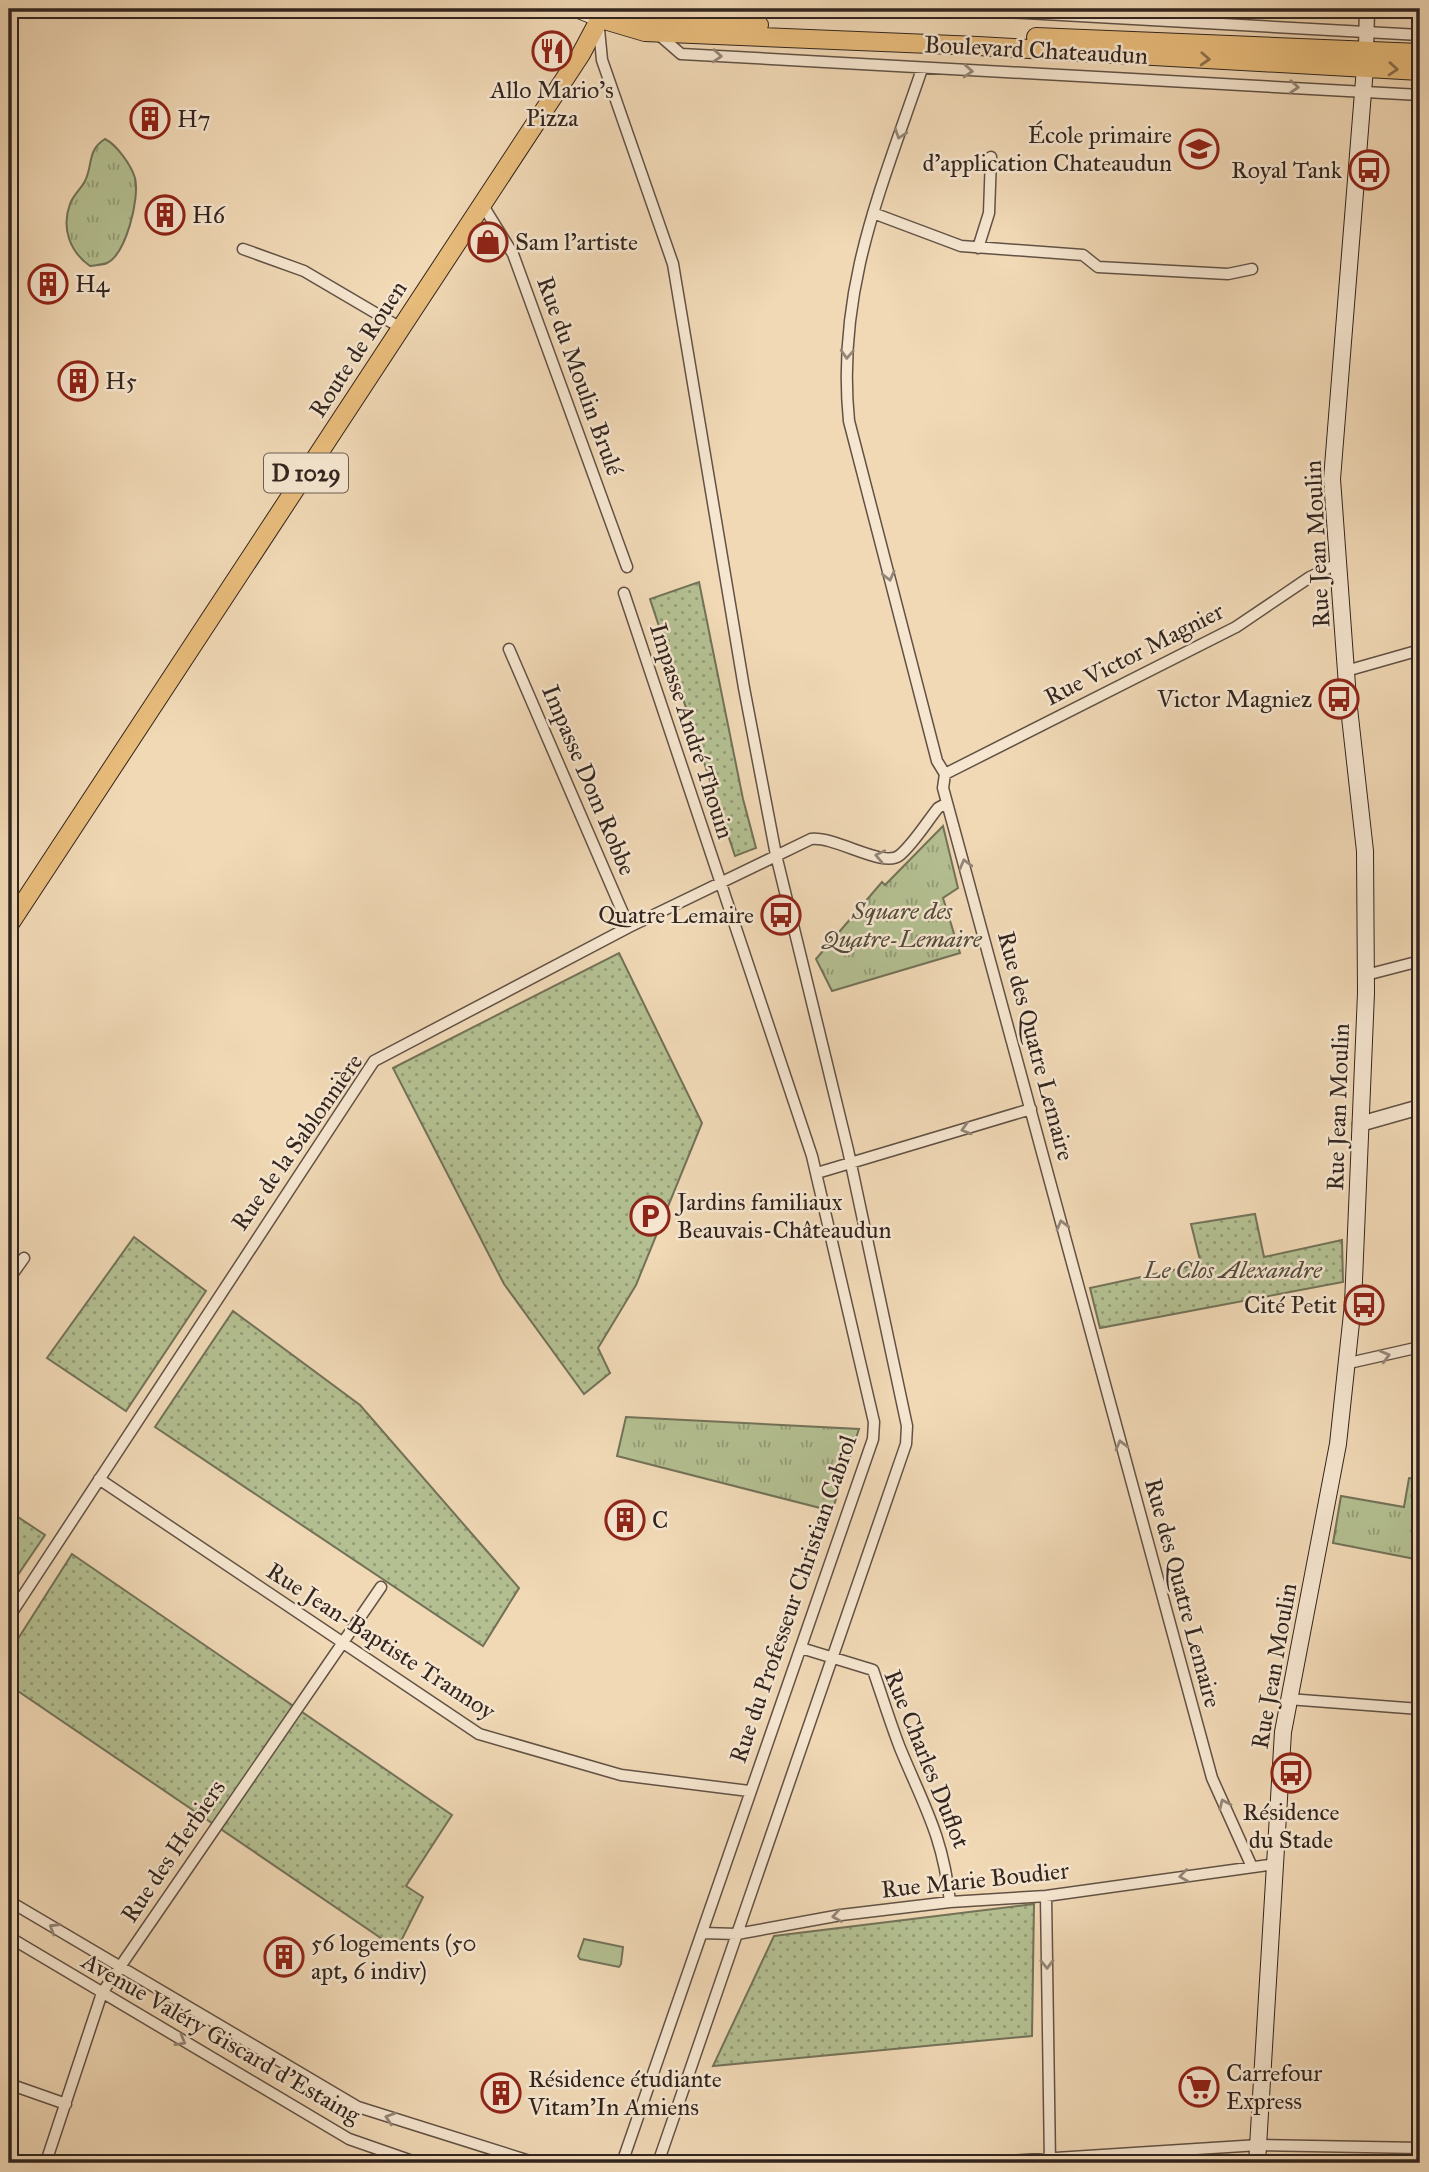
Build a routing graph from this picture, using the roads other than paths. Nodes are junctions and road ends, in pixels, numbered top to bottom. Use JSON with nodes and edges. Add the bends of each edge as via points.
{"nodes":[{"id":1,"x":576,"y":9,"type":"edge"},
{"id":2,"x":952,"y":9,"type":"edge"},
{"id":3,"x":967,"y":9,"type":"edge"},
{"id":4,"x":1367,"y":9,"type":"edge"},
{"id":5,"x":607,"y":12,"type":"edge"},
{"id":6,"x":1096,"y":13,"type":"edge"},
{"id":7,"x":674,"y":14,"type":"edge"},
{"id":8,"x":657,"y":33,"type":"junction"},
{"id":9,"x":1420,"y":35,"type":"edge"},
{"id":10,"x":1366,"y":50,"type":"junction"},
{"id":11,"x":1420,"y":53,"type":"edge"},
{"id":12,"x":922,"y":69,"type":"junction"},
{"id":13,"x":1420,"y":71,"type":"edge"},
{"id":14,"x":1363,"y":91,"type":"junction"},
{"id":15,"x":1420,"y":95,"type":"edge"},
{"id":16,"x":991,"y":157,"type":"dead end"},
{"id":17,"x":482,"y":204,"type":"junction"},
{"id":18,"x":873,"y":214,"type":"junction"},
{"id":19,"x":978,"y":248,"type":"junction"},
{"id":20,"x":243,"y":249,"type":"dead end"},
{"id":21,"x":1252,"y":269,"type":"dead end"},
{"id":22,"x":401,"y":328,"type":"junction"},
{"id":23,"x":1337,"y":564,"type":"junction"},
{"id":24,"x":627,"y":567,"type":"dead end"},
{"id":25,"x":624,"y":593,"type":"dead end"},
{"id":26,"x":509,"y":649,"type":"dead end"},
{"id":27,"x":1420,"y":650,"type":"edge"},
{"id":28,"x":1346,"y":671,"type":"junction"},
{"id":29,"x":945,"y":774,"type":"junction"},
{"id":30,"x":947,"y":803,"type":"junction"},
{"id":31,"x":776,"y":856,"type":"junction"},
{"id":32,"x":719,"y":882,"type":"junction"},
{"id":33,"x":9,"y":925,"type":"edge"},
{"id":34,"x":629,"y":927,"type":"junction"},
{"id":35,"x":1420,"y":961,"type":"edge"},
{"id":36,"x":1366,"y":975,"type":"junction"},
{"id":37,"x":1420,"y":1107,"type":"edge"},
{"id":38,"x":1031,"y":1109,"type":"junction"},
{"id":39,"x":1360,"y":1124,"type":"junction"},
{"id":40,"x":851,"y":1163,"type":"junction"},
{"id":41,"x":817,"y":1173,"type":"junction"},
{"id":42,"x":24,"y":1258,"type":"dead end"},
{"id":43,"x":9,"y":1279,"type":"edge"},
{"id":44,"x":1420,"y":1346,"type":"edge"},
{"id":45,"x":1349,"y":1363,"type":"junction"},
{"id":46,"x":99,"y":1479,"type":"junction"},
{"id":47,"x":382,"y":1587,"type":"dead end"},
{"id":48,"x":9,"y":1617,"type":"edge"},
{"id":49,"x":342,"y":1642,"type":"junction"},
{"id":50,"x":801,"y":1648,"type":"junction"},
{"id":51,"x":834,"y":1657,"type":"junction"},
{"id":52,"x":1288,"y":1699,"type":"junction"},
{"id":53,"x":1420,"y":1709,"type":"edge"},
{"id":54,"x":749,"y":1791,"type":"junction"},
{"id":55,"x":1276,"y":1864,"type":"junction"},
{"id":56,"x":1252,"y":1867,"type":"junction"},
{"id":57,"x":1046,"y":1896,"type":"junction"},
{"id":58,"x":9,"y":1901,"type":"edge"},
{"id":59,"x":950,"y":1902,"type":"junction"},
{"id":60,"x":702,"y":1933,"type":"junction"},
{"id":61,"x":737,"y":1934,"type":"junction"},
{"id":62,"x":9,"y":1937,"type":"edge"},
{"id":63,"x":119,"y":1966,"type":"junction"},
{"id":64,"x":102,"y":1993,"type":"junction"},
{"id":65,"x":9,"y":2084,"type":"edge"},
{"id":66,"x":66,"y":2104,"type":"junction"},
{"id":67,"x":1259,"y":2145,"type":"junction"},
{"id":68,"x":1420,"y":2148,"type":"edge"},
{"id":69,"x":1050,"y":2161,"type":"edge"},
{"id":70,"x":46,"y":2162,"type":"edge"},
{"id":71,"x":418,"y":2163,"type":"edge"},
{"id":72,"x":536,"y":2163,"type":"edge"},
{"id":73,"x":622,"y":2163,"type":"edge"},
{"id":74,"x":658,"y":2163,"type":"edge"},
{"id":75,"x":978,"y":2163,"type":"edge"},
{"id":76,"x":1257,"y":2163,"type":"edge"}],
"edges":[{"from":1,"to":5,"type":"main road"},
{"from":2,"to":3,"type":"street","name":"Boulevard Chateaudun"},
{"from":3,"to":6,"type":"street","name":"Boulevard Chateaudun"},
{"from":4,"to":10,"type":"street"},
{"from":5,"to":7,"type":"main road","name":"Boulevard Chateaudun"},
{"from":5,"to":8,"type":"main road","name":"Boulevard Chateaudun","via":[[629,30]]},
{"from":5,"to":17,"type":"main road","name":"Route de Rouen","number":"D 1029"},
{"from":5,"to":31,"type":"street","via":[[598,39],[602,60],[673,264]]},
{"from":6,"to":10,"type":"street","name":"Boulevard Chateaudun"},
{"from":7,"to":10,"type":"main road","name":"Boulevard Chateaudun","via":[[789,27]]},
{"from":8,"to":10,"type":"main road","name":"Boulevard Chateaudun","one_way":true},
{"from":8,"to":12,"type":"street","name":"Boulevard Chateaudun","one_way":true,"via":[[681,54]]},
{"from":9,"to":10,"type":"street","name":"Boulevard Chateaudun"},
{"from":10,"to":11,"type":"main road","name":"Boulevard Chateaudun"},
{"from":10,"to":13,"type":"main road","name":"Boulevard Chateaudun","one_way":true},
{"from":10,"to":14,"type":"main road","name":"Rue Jean Moulin"},
{"from":12,"to":14,"type":"street","name":"Boulevard Chateaudun","one_way":true},
{"from":12,"to":18,"type":"street","name":"Rue des Quatre Lemaire","one_way":true},
{"from":14,"to":15,"type":"street","name":"Boulevard Chateaudun"},
{"from":14,"to":23,"type":"main road","name":"Rue Jean Moulin","via":[[1332,479]]},
{"from":16,"to":19,"type":"street","via":[[989,213]]},
{"from":17,"to":22,"type":"main road","name":"Route de Rouen","number":"D 1029"},
{"from":17,"to":24,"type":"street","name":"Rue du Moulin Brulé","via":[[513,254]]},
{"from":18,"to":19,"type":"street"},
{"from":18,"to":29,"type":"street","name":"Rue des Quatre Lemaire","one_way":true,"via":[[856,269],[848,325],[845,382],[849,421],[937,761]]},
{"from":19,"to":21,"type":"street","via":[[1083,255],[1098,267],[1228,274]]},
{"from":20,"to":22,"type":"street","via":[[304,271]]},
{"from":22,"to":33,"type":"main road","name":"Route de Rouen","number":"D 1029"},
{"from":23,"to":28,"type":"main road","name":"Rue Jean Moulin"},
{"from":23,"to":29,"type":"street","name":"Rue Victor Magnier","via":[[1236,627]]},
{"from":25,"to":32,"type":"street","name":"Impasse André Thouin"},
{"from":26,"to":34,"type":"street","name":"Impasse Dom Robbe"},
{"from":27,"to":28,"type":"street"},
{"from":28,"to":36,"type":"main road","name":"Rue Jean Moulin","via":[[1365,851]]},
{"from":29,"to":30,"type":"street","name":"Rue des Quatre Lemaire"},
{"from":30,"to":31,"type":"street","name":"Rue de la Sablonnière","one_way":true,"via":[[898,858],[886,860],[825,837]]},
{"from":38,"to":30,"type":"street","name":"Rue des Quatre Lemaire","one_way":true},
{"from":31,"to":32,"type":"street","name":"Rue de la Sablonnière"},
{"from":31,"to":40,"type":"street"},
{"from":32,"to":34,"type":"street","name":"Rue de la Sablonnière"},
{"from":32,"to":41,"type":"street","name":"Rue du Professeur Christian Cabrol"},
{"from":34,"to":46,"type":"street","name":"Rue de la Sablonnière","via":[[374,1061]]},
{"from":35,"to":36,"type":"street"},
{"from":36,"to":39,"type":"main road","name":"Rue Jean Moulin"},
{"from":37,"to":39,"type":"street"},
{"from":38,"to":40,"type":"street","one_way":true},
{"from":56,"to":38,"type":"street","name":"Rue des Quatre Lemaire","one_way":true,"via":[[1212,1778]]},
{"from":39,"to":45,"type":"main road","name":"Rue Jean Moulin"},
{"from":40,"to":41,"type":"street"},
{"from":40,"to":51,"type":"street","via":[[908,1426],[906,1444]]},
{"from":41,"to":50,"type":"street","name":"Rue du Professeur Christian Cabrol","via":[[874,1422],[873,1439]]},
{"from":42,"to":43,"type":"street"},
{"from":45,"to":44,"type":"street","one_way":true},
{"from":45,"to":52,"type":"main road","name":"Rue Jean Moulin","via":[[1338,1444]]},
{"from":46,"to":48,"type":"street","name":"Rue de la Sablonnière"},
{"from":46,"to":49,"type":"street","name":"Rue Jean-Baptiste Trannoy"},
{"from":47,"to":49,"type":"street","name":"Rue des Herbiers"},
{"from":49,"to":54,"type":"street","name":"Rue Jean-Baptiste Trannoy","via":[[479,1734],[621,1775]]},
{"from":49,"to":63,"type":"street","name":"Rue des Herbiers"},
{"from":50,"to":51,"type":"street","name":"Rue Charles Duflot"},
{"from":50,"to":54,"type":"street","name":"Rue du Professeur Christian Cabrol"},
{"from":51,"to":59,"type":"street","name":"Rue Charles Duflot","via":[[873,1670],[900,1747],[934,1822],[946,1861]]},
{"from":51,"to":61,"type":"street"},
{"from":52,"to":53,"type":"street"},
{"from":52,"to":55,"type":"main road","name":"Rue Jean Moulin","via":[[1279,1772]]},
{"from":54,"to":60,"type":"street","name":"Rue du Professeur Christian Cabrol"},
{"from":55,"to":56,"type":"street","name":"Rue Marie Boudier"},
{"from":55,"to":67,"type":"main road","name":"Rue Jean Moulin"},
{"from":56,"to":57,"type":"street","name":"Rue Marie Boudier","one_way":true},
{"from":57,"to":59,"type":"street","name":"Rue Marie Boudier"},
{"from":57,"to":69,"type":"street","one_way":true},
{"from":63,"to":58,"type":"street","name":"Avenue Valéry Giscard d'Estaing","one_way":true},
{"from":59,"to":61,"type":"street","name":"Rue Marie Boudier","one_way":true},
{"from":60,"to":61,"type":"street","name":"Rue Marie Boudier"},
{"from":60,"to":73,"type":"street","name":"Rue du Professeur Christian Cabrol"},
{"from":61,"to":74,"type":"street"},
{"from":62,"to":64,"type":"street","name":"Avenue Valéry Giscard d'Estaing"},
{"from":63,"to":64,"type":"street","name":"Rue des Herbiers"},
{"from":72,"to":63,"type":"street","name":"Avenue Valéry Giscard d'Estaing","one_way":true,"via":[[358,2107]]},
{"from":64,"to":66,"type":"street","name":"Rue des Herbiers"},
{"from":64,"to":71,"type":"street","name":"Avenue Valéry Giscard d'Estaing","one_way":true,"via":[[349,2139]]},
{"from":65,"to":66,"type":"street"},
{"from":66,"to":70,"type":"street","name":"Rue des Herbiers"},
{"from":67,"to":68,"type":"street"},
{"from":67,"to":69,"type":"street"},
{"from":67,"to":76,"type":"main road","name":"Rue Jean Moulin"},
{"from":69,"to":75,"type":"street"}]}
